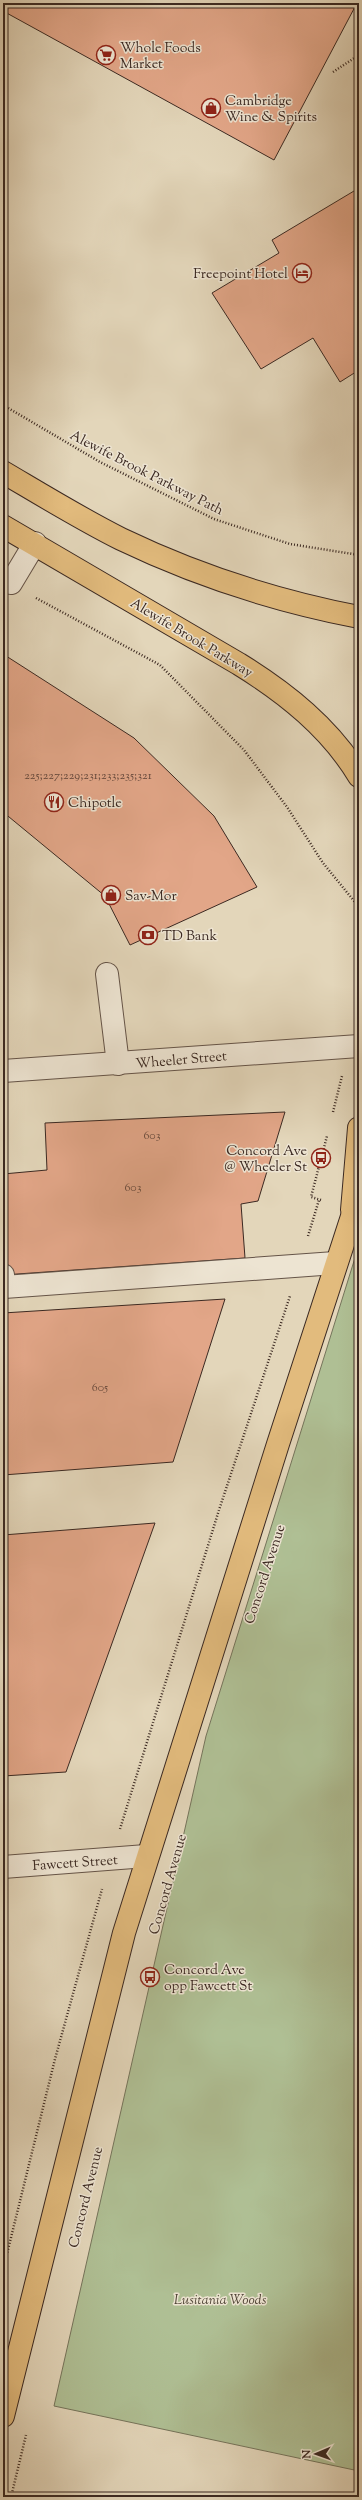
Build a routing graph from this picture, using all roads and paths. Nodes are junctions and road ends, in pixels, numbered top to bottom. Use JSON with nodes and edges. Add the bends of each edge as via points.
{"nodes":[{"id":1,"x":359,"y":55,"type":"edge"},
{"id":2,"x":333,"y":72,"type":"dead end"},
{"id":3,"x":3,"y":405,"type":"edge"},
{"id":4,"x":3,"y":472,"type":"edge"},
{"id":5,"x":3,"y":526,"type":"edge"},
{"id":6,"x":35,"y":543,"type":"junction"},
{"id":7,"x":359,"y":555,"type":"edge"},
{"id":8,"x":11,"y":583,"type":"joint"},
{"id":9,"x":359,"y":617,"type":"edge"},
{"id":10,"x":359,"y":776,"type":"edge"},
{"id":11,"x":359,"y":907,"type":"edge"},
{"id":12,"x":107,"y":974,"type":"dead end"},
{"id":13,"x":359,"y":1046,"type":"edge"},
{"id":14,"x":118,"y":1064,"type":"junction"},
{"id":15,"x":3,"y":1071,"type":"edge"},
{"id":16,"x":339,"y":1091,"type":"dead end"},
{"id":17,"x":333,"y":1114,"type":"dead end"},
{"id":18,"x":359,"y":1128,"type":"edge"},
{"id":19,"x":329,"y":1129,"type":"dead end"},
{"id":20,"x":355,"y":1203,"type":"edge"},
{"id":21,"x":335,"y":1263,"type":"junction"},
{"id":22,"x":299,"y":1265,"type":"junction"},
{"id":23,"x":3,"y":1275,"type":"edge"},
{"id":24,"x":146,"y":1856,"type":"junction"},
{"id":25,"x":111,"y":1859,"type":"junction"},
{"id":26,"x":3,"y":1867,"type":"edge"},
{"id":27,"x":3,"y":2270,"type":"edge"},
{"id":28,"x":3,"y":2416,"type":"edge"},
{"id":29,"x":28,"y":2428,"type":"dead end"},
{"id":30,"x":11,"y":2497,"type":"edge"}],
"edges":[{"from":1,"to":2,"type":"path"},
{"from":3,"to":7,"type":"path","name":"Alewife Brook Parkway Path","via":[[100,462],[214,519],[290,544]]},
{"from":4,"to":9,"type":"main road","via":[[120,538],[176,564],[264,595]]},
{"from":5,"to":6,"type":"main road","name":"Alewife Brook Parkway"},
{"from":6,"to":8,"type":"street"},
{"from":6,"to":10,"type":"main road","name":"Alewife Brook Parkway","via":[[274,687],[310,716],[333,740]]},
{"from":8,"to":11,"type":"path","via":[[160,665],[244,750],[287,807],[322,863]]},
{"from":12,"to":14,"type":"street"},
{"from":13,"to":14,"type":"street","name":"Wheeler Street"},
{"from":14,"to":15,"type":"street","name":"Wheeler Street"},
{"from":16,"to":17,"type":"path"},
{"from":18,"to":20,"type":"main road","name":"Concord Avenue"},
{"from":19,"to":22,"type":"path","via":[[311,1197],[319,1200]]},
{"from":20,"to":21,"type":"main road","name":"Concord Avenue"},
{"from":21,"to":22,"type":"street"},
{"from":21,"to":24,"type":"main road","name":"Concord Avenue"},
{"from":22,"to":23,"type":"street","via":[[4,1287]]},
{"from":22,"to":25,"type":"path","via":[[219,1510]]},
{"from":24,"to":25,"type":"street","name":"Fawcett Street"},
{"from":24,"to":28,"type":"main road","name":"Concord Avenue","via":[[100,2025]]},
{"from":25,"to":26,"type":"street","name":"Fawcett Street"},
{"from":25,"to":27,"type":"path","via":[[57,2052]]},
{"from":29,"to":30,"type":"path"}]}
